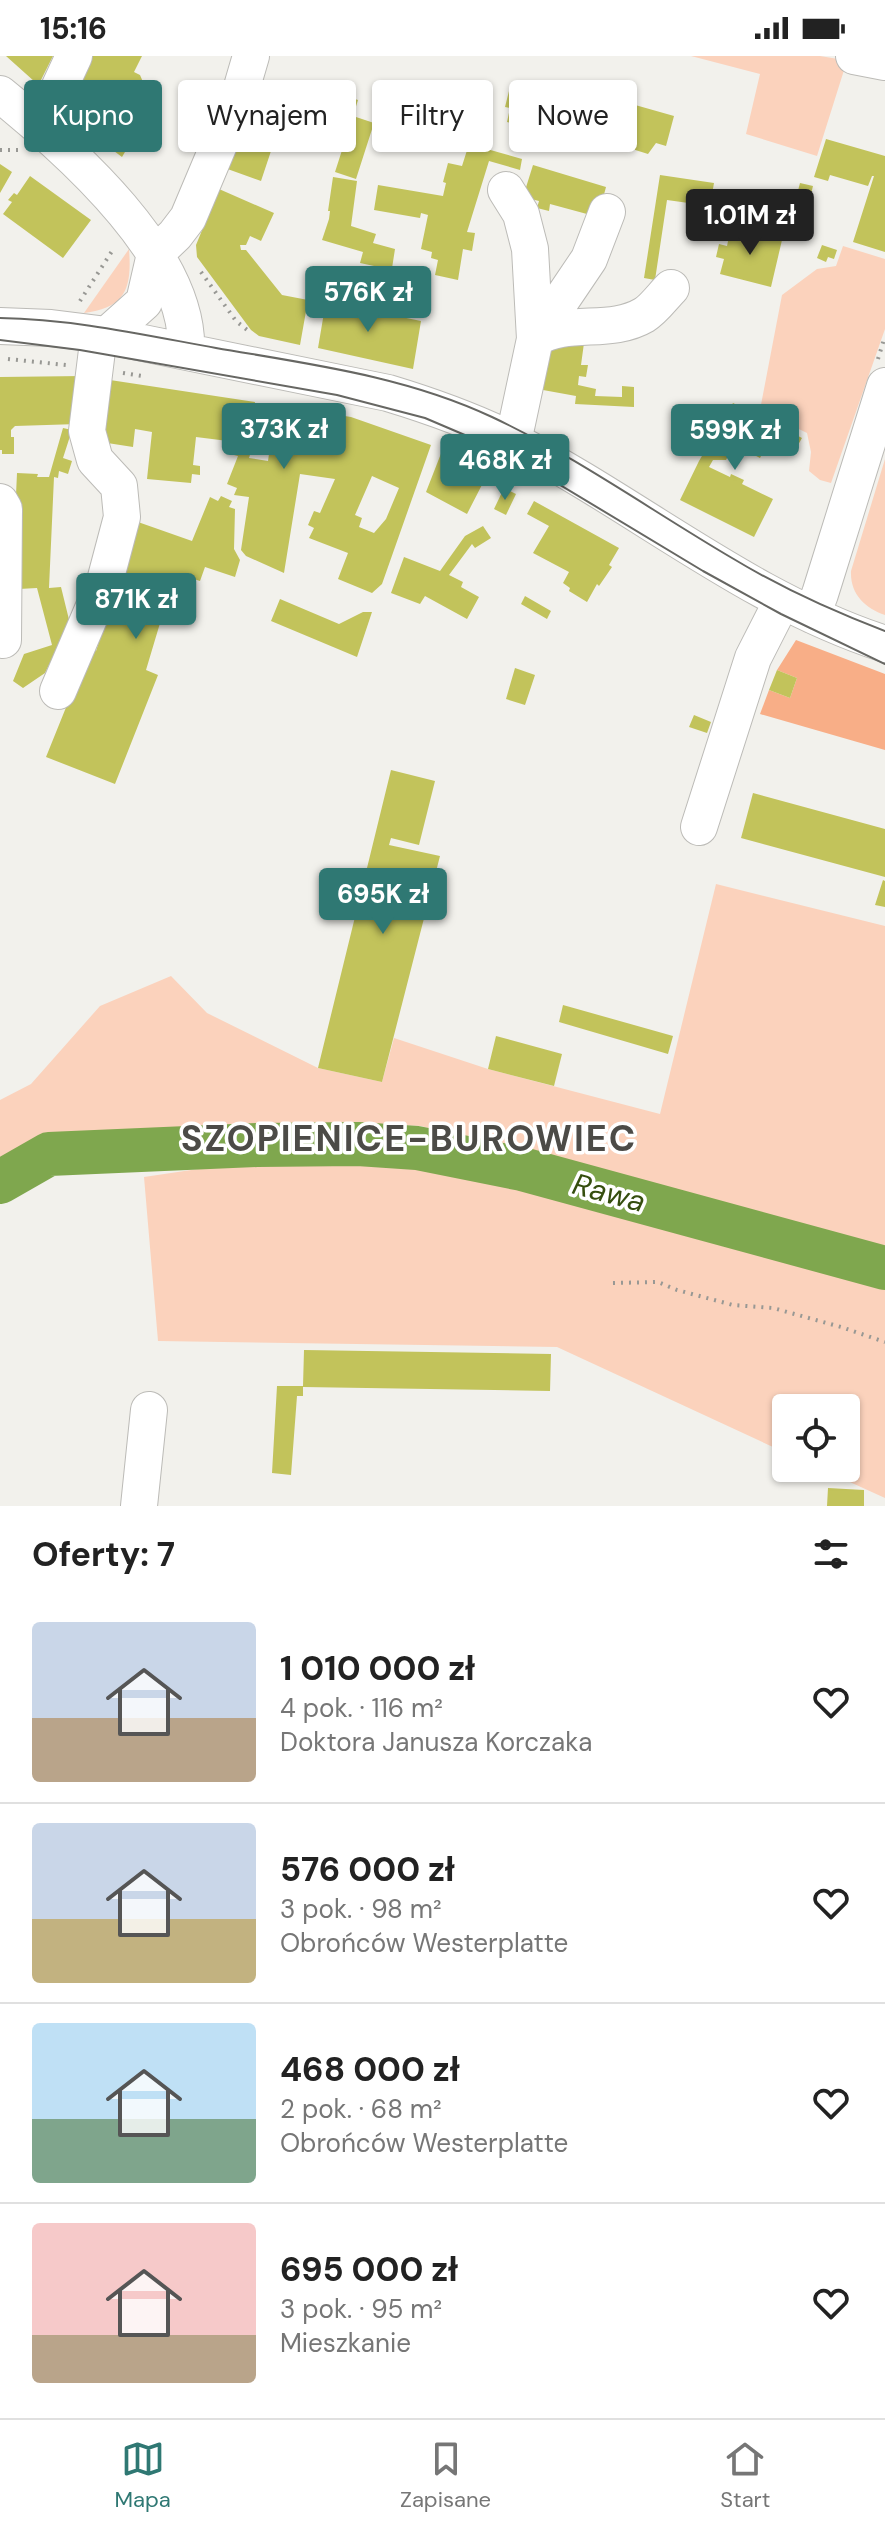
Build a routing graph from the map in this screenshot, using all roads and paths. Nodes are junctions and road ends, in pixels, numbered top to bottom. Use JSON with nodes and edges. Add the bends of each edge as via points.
{"nodes":[{"id":1,"x":74,"y":56,"type":"edge"},
{"id":2,"x":251,"y":56,"type":"edge"},
{"id":3,"x":854,"y":56,"type":"edge"},
{"id":4,"x":885,"y":62,"type":"edge"},
{"id":5,"x":60,"y":80,"type":"edge"},
{"id":6,"x":0,"y":94,"type":"edge"},
{"id":7,"x":24,"y":126,"type":"edge"},
{"id":8,"x":0,"y":150,"type":"edge"},
{"id":9,"x":24,"y":150,"type":"edge"},
{"id":10,"x":56,"y":152,"type":"edge"},
{"id":11,"x":506,"y":190,"type":"dead end"},
{"id":12,"x":607,"y":212,"type":"dead end"},
{"id":13,"x":118,"y":242,"type":"dead end"},
{"id":14,"x":165,"y":245,"type":"junction"},
{"id":15,"x":671,"y":288,"type":"dead end"},
{"id":16,"x":77,"y":306,"type":"dead end"},
{"id":17,"x":0,"y":326,"type":"edge"},
{"id":18,"x":256,"y":336,"type":"dead end"},
{"id":19,"x":885,"y":336,"type":"edge"},
{"id":20,"x":535,"y":339,"type":"junction"},
{"id":21,"x":100,"y":346,"type":"junction"},
{"id":22,"x":186,"y":351,"type":"junction"},
{"id":23,"x":0,"y":358,"type":"edge"},
{"id":24,"x":141,"y":376,"type":"dead end"},
{"id":25,"x":880,"y":376,"type":"edge"},
{"id":26,"x":513,"y":442,"type":"junction"},
{"id":27,"x":872,"y":473,"type":"edge"},
{"id":28,"x":0,"y":502,"type":"edge"},
{"id":29,"x":797,"y":608,"type":"junction"},
{"id":30,"x":3,"y":640,"type":"dead end"},
{"id":31,"x":885,"y":644,"type":"edge"},
{"id":32,"x":58,"y":691,"type":"dead end"},
{"id":33,"x":699,"y":827,"type":"dead end"},
{"id":34,"x":613,"y":1283,"type":"dead end"},
{"id":35,"x":885,"y":1342,"type":"edge"},
{"id":36,"x":149,"y":1410,"type":"dead end"},
{"id":37,"x":139,"y":1506,"type":"edge"}],
"edges":[{"from":1,"to":5,"type":"street"},
{"from":2,"to":14,"type":"street","via":[[188,218]]},
{"from":3,"to":4,"type":"street"},
{"from":6,"to":7,"type":"street"},
{"from":8,"to":9,"type":"path"},
{"from":10,"to":14,"type":"street","via":[[95,179],[143,234]]},
{"from":11,"to":20,"type":"street","via":[[521,214],[530,249]]},
{"from":12,"to":20,"type":"street","via":[[589,259]]},
{"from":13,"to":16,"type":"path"},
{"from":14,"to":18,"type":"path"},
{"from":14,"to":21,"type":"street","via":[[144,302]]},
{"from":14,"to":22,"type":"street"},
{"from":15,"to":20,"type":"street","via":[[644,314],[612,326],[548,331]]},
{"from":17,"to":21,"type":"street","via":[[51,328]]},
{"from":19,"to":25,"type":"path"},
{"from":20,"to":26,"type":"street"},
{"from":21,"to":22,"type":"street"},
{"from":21,"to":23,"type":"path"},
{"from":21,"to":24,"type":"path"},
{"from":21,"to":32,"type":"street","via":[[87,431],[95,460],[119,486],[122,517],[105,581]]},
{"from":22,"to":26,"type":"street","via":[[388,393]]},
{"from":25,"to":27,"type":"street"},
{"from":26,"to":29,"type":"street"},
{"from":27,"to":29,"type":"street"},
{"from":28,"to":30,"type":"street"},
{"from":29,"to":31,"type":"street"},
{"from":29,"to":33,"type":"street","via":[[753,658]]},
{"from":34,"to":35,"type":"path","via":[[658,1282],[733,1305],[773,1308]]},
{"from":36,"to":37,"type":"street"}]}
